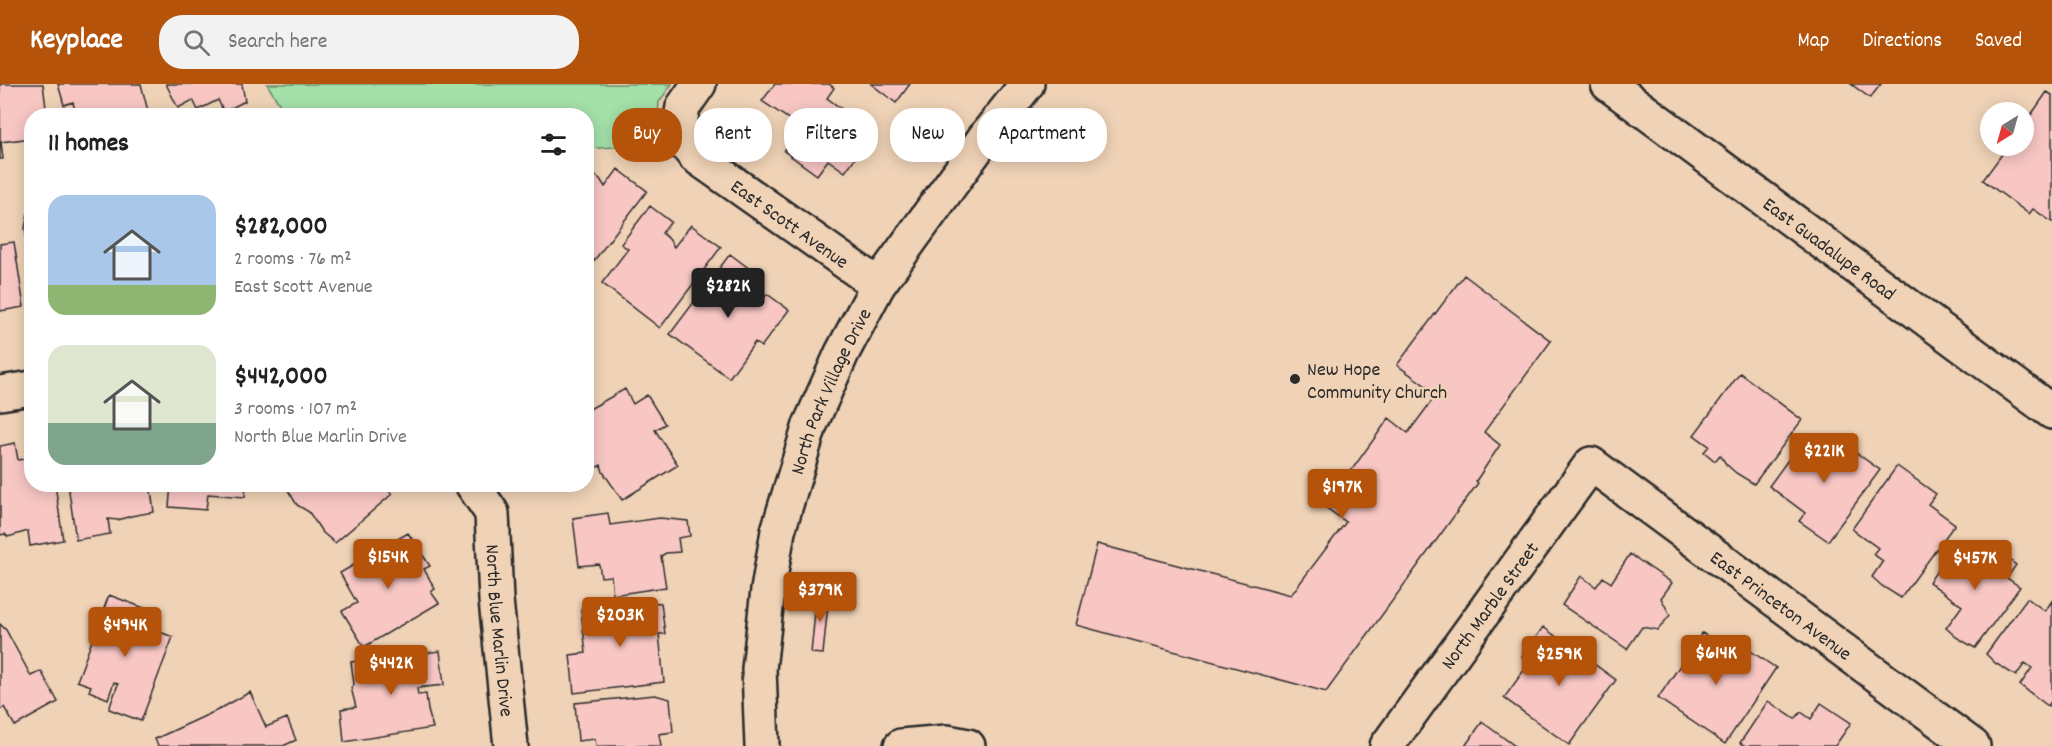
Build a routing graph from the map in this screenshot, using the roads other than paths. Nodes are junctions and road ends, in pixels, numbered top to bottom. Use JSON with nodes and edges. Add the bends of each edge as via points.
{"nodes":[{"id":1,"x":699,"y":84,"type":"edge"},
{"id":2,"x":1027,"y":84,"type":"edge"},
{"id":3,"x":1608,"y":84,"type":"edge"},
{"id":4,"x":878,"y":285,"type":"junction"},
{"id":5,"x":24,"y":389,"type":"edge"},
{"id":6,"x":0,"y":393,"type":"edge"},
{"id":7,"x":2052,"y":412,"type":"edge"},
{"id":8,"x":1591,"y":464,"type":"joint"},
{"id":9,"x":478,"y":492,"type":"edge"},
{"id":10,"x":511,"y":746,"type":"edge"},
{"id":11,"x":762,"y":746,"type":"edge"},
{"id":12,"x":901,"y":746,"type":"edge"},
{"id":13,"x":968,"y":746,"type":"edge"},
{"id":14,"x":1387,"y":746,"type":"edge"},
{"id":15,"x":1973,"y":746,"type":"edge"}],
"edges":[{"from":1,"to":4,"type":"street","name":"East Scott Avenue","via":[[683,107],[678,135],[695,156]]},
{"from":2,"to":4,"type":"street","name":"North Park Village Drive"},
{"from":3,"to":7,"type":"street","name":"East Guadalupe Road"},
{"from":4,"to":11,"type":"street","name":"North Park Village Drive","via":[[842,352],[810,425],[778,531],[759,669]]},
{"from":5,"to":6,"type":"street"},
{"from":8,"to":14,"type":"street","name":"North Marble Street"},
{"from":8,"to":15,"type":"street","name":"East Princeton Avenue"},
{"from":9,"to":10,"type":"street","name":"North Blue Marlin Drive","via":[[492,513],[496,600]]},
{"from":12,"to":13,"type":"street","via":[[947,742]]}]}
